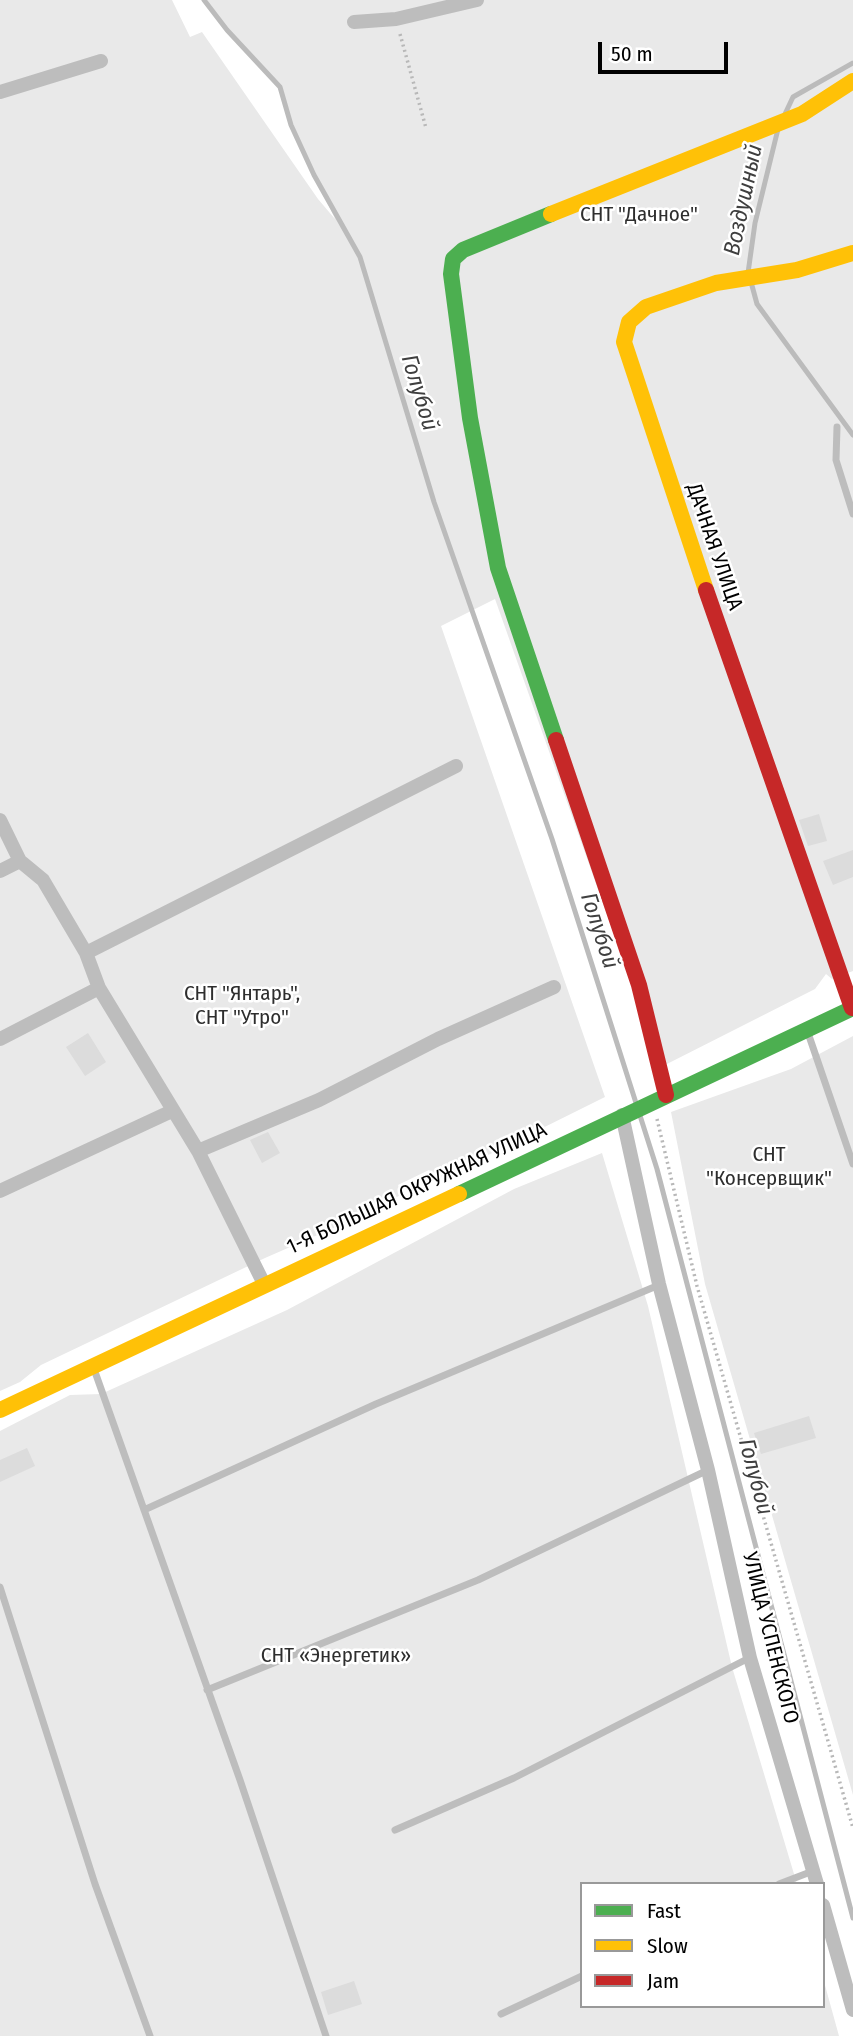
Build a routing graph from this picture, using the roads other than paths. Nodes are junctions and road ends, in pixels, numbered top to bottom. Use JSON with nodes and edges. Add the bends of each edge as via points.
{"nodes":[{"id":1,"x":477,"y":0,"type":"edge"},
{"id":2,"x":354,"y":22,"type":"dead end"},
{"id":3,"x":100,"y":61,"type":"dead end"},
{"id":4,"x":853,"y":81,"type":"edge"},
{"id":5,"x":0,"y":92,"type":"edge"},
{"id":6,"x":853,"y":253,"type":"edge"},
{"id":7,"x":837,"y":427,"type":"dead end"},
{"id":8,"x":853,"y":514,"type":"edge"},
{"id":9,"x":456,"y":766,"type":"dead end"},
{"id":10,"x":0,"y":820,"type":"edge"},
{"id":11,"x":20,"y":860,"type":"junction"},
{"id":12,"x":0,"y":871,"type":"edge"},
{"id":13,"x":86,"y":953,"type":"junction"},
{"id":14,"x":554,"y":987,"type":"dead end"},
{"id":15,"x":99,"y":988,"type":"junction"},
{"id":16,"x":852,"y":1008,"type":"edge"},
{"id":17,"x":807,"y":1030,"type":"junction"},
{"id":18,"x":0,"y":1039,"type":"edge"},
{"id":19,"x":659,"y":1098,"type":"junction"},
{"id":20,"x":172,"y":1111,"type":"junction"},
{"id":21,"x":622,"y":1115,"type":"junction"},
{"id":22,"x":198,"y":1151,"type":"junction"},
{"id":23,"x":853,"y":1164,"type":"edge"},
{"id":24,"x":0,"y":1191,"type":"edge"},
{"id":25,"x":264,"y":1284,"type":"junction"},
{"id":26,"x":659,"y":1284,"type":"junction"},
{"id":27,"x":93,"y":1364,"type":"junction"},
{"id":28,"x":0,"y":1410,"type":"edge"},
{"id":29,"x":708,"y":1470,"type":"junction"},
{"id":30,"x":144,"y":1510,"type":"junction"},
{"id":31,"x":0,"y":1587,"type":"edge"},
{"id":32,"x":750,"y":1658,"type":"junction"},
{"id":33,"x":207,"y":1690,"type":"junction"},
{"id":34,"x":395,"y":1830,"type":"dead end"},
{"id":35,"x":816,"y":1877,"type":"edge"},
{"id":36,"x":790,"y":1882,"type":"edge"},
{"id":37,"x":825,"y":1912,"type":"edge"},
{"id":38,"x":580,"y":1977,"type":"edge"},
{"id":39,"x":853,"y":2010,"type":"edge"},
{"id":40,"x":501,"y":2014,"type":"dead end"},
{"id":41,"x":150,"y":2036,"type":"edge"},
{"id":42,"x":326,"y":2036,"type":"edge"}],
"edges":[{"from":1,"to":2,"type":"street","via":[[396,19]]},
{"from":3,"to":5,"type":"street"},
{"from":4,"to":19,"type":"street","via":[[802,114],[463,250],[453,259],[451,274],[470,418],[498,568],[639,985]]},
{"from":6,"to":16,"type":"street","name":"ДАЧНАЯ УЛИЦА","via":[[797,270],[716,283],[646,307],[629,322],[624,342]]},
{"from":7,"to":8,"type":"lane","via":[[836,460]]},
{"from":9,"to":13,"type":"street"},
{"from":10,"to":11,"type":"street"},
{"from":11,"to":12,"type":"street"},
{"from":11,"to":13,"type":"street","via":[[43,880]]},
{"from":13,"to":15,"type":"street"},
{"from":14,"to":22,"type":"street","via":[[319,1100]]},
{"from":15,"to":18,"type":"street"},
{"from":15,"to":20,"type":"street"},
{"from":16,"to":17,"type":"street","name":"1-Я БОЛЬШАЯ ОКРУЖНАЯ УЛИЦА"},
{"from":17,"to":19,"type":"street","name":"1-Я БОЛЬШАЯ ОКРУЖНАЯ УЛИЦА"},
{"from":17,"to":23,"type":"lane"},
{"from":19,"to":21,"type":"street","name":"1-Я БОЛЬШАЯ ОКРУЖНАЯ УЛИЦА"},
{"from":20,"to":22,"type":"street"},
{"from":20,"to":24,"type":"street"},
{"from":21,"to":25,"type":"street","name":"1-Я БОЛЬШАЯ ОКРУЖНАЯ УЛИЦА"},
{"from":21,"to":26,"type":"street","name":"УЛИЦА УСПЕНСКОГО"},
{"from":22,"to":25,"type":"street"},
{"from":25,"to":27,"type":"street","name":"1-Я БОЛЬШАЯ ОКРУЖНАЯ УЛИЦА"},
{"from":26,"to":29,"type":"street","name":"УЛИЦА УСПЕНСКОГО"},
{"from":26,"to":30,"type":"lane","via":[[376,1404]]},
{"from":27,"to":28,"type":"street","name":"1-Я БОЛЬШАЯ ОКРУЖНАЯ УЛИЦА"},
{"from":27,"to":30,"type":"lane"},
{"from":29,"to":32,"type":"street","name":"УЛИЦА УСПЕНСКОГО"},
{"from":29,"to":33,"type":"lane","via":[[478,1580]]},
{"from":30,"to":33,"type":"lane"},
{"from":31,"to":41,"type":"lane","via":[[94,1884]]},
{"from":32,"to":34,"type":"lane","via":[[514,1777]]},
{"from":32,"to":35,"type":"street","name":"УЛИЦА УСПЕНСКОГО"},
{"from":33,"to":42,"type":"lane"},
{"from":35,"to":36,"type":"lane"},
{"from":37,"to":39,"type":"street"},
{"from":38,"to":40,"type":"lane"}]}
